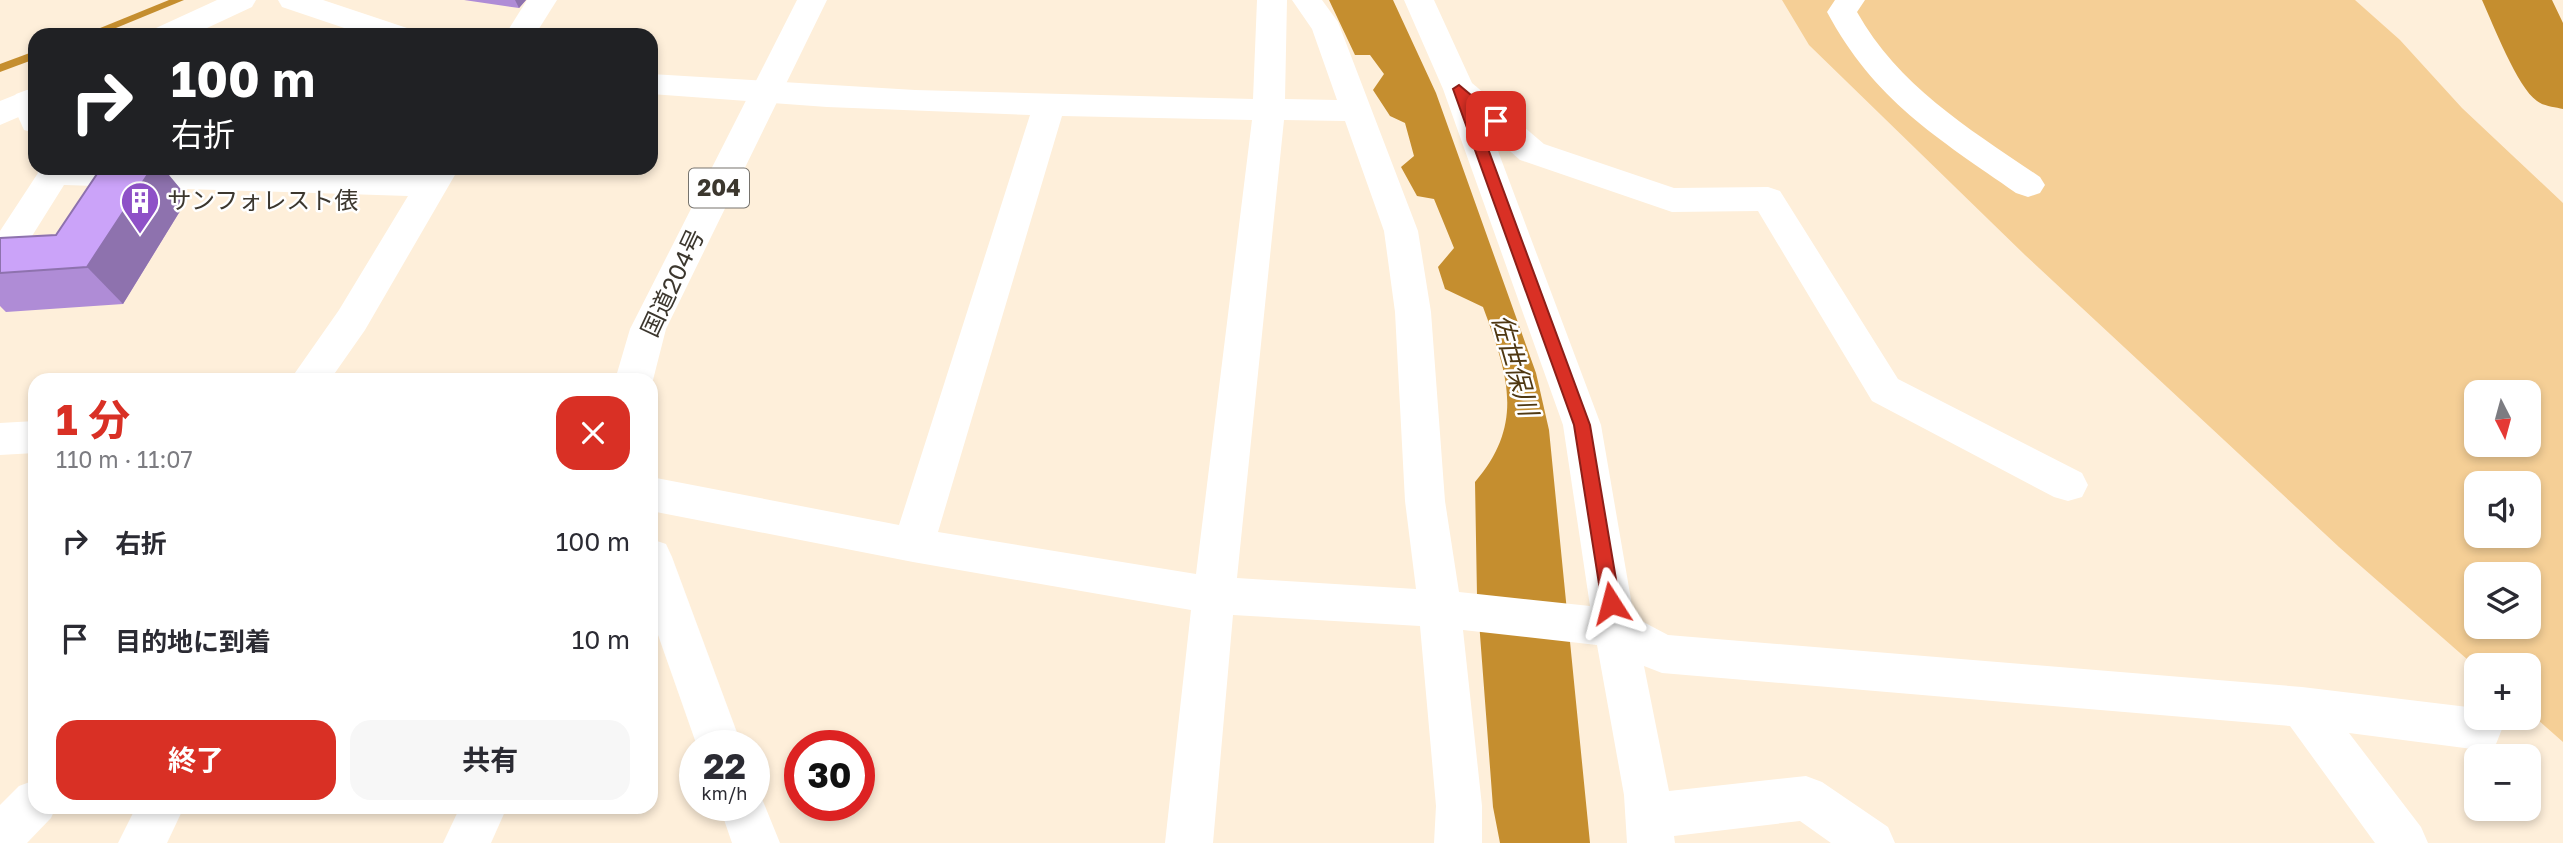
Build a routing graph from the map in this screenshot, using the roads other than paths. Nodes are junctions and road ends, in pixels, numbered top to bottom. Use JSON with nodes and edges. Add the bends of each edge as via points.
{"nodes":[{"id":1,"x":241,"y":0,"type":"edge"},
{"id":2,"x":293,"y":0,"type":"edge"},
{"id":3,"x":542,"y":0,"type":"edge"},
{"id":4,"x":812,"y":0,"type":"edge"},
{"id":5,"x":1272,"y":0,"type":"edge"},
{"id":6,"x":1307,"y":0,"type":"edge"},
{"id":7,"x":1419,"y":0,"type":"edge"},
{"id":8,"x":1850,"y":0,"type":"edge"},
{"id":9,"x":182,"y":28,"type":"edge"},
{"id":10,"x":375,"y":28,"type":"edge"},
{"id":11,"x":524,"y":28,"type":"edge"},
{"id":12,"x":658,"y":85,"type":"edge"},
{"id":13,"x":1459,"y":89,"type":"junction"},
{"id":14,"x":766,"y":94,"type":"junction"},
{"id":15,"x":1050,"y":104,"type":"junction"},
{"id":16,"x":1269,"y":110,"type":"junction"},
{"id":17,"x":1357,"y":111,"type":"junction"},
{"id":18,"x":51,"y":175,"type":"edge"},
{"id":19,"x":373,"y":175,"type":"edge"},
{"id":20,"x":437,"y":176,"type":"edge"},
{"id":21,"x":2028,"y":185,"type":"dead end"},
{"id":22,"x":0,"y":259,"type":"edge"},
{"id":23,"x":314,"y":373,"type":"edge"},
{"id":24,"x":636,"y":373,"type":"edge"},
{"id":25,"x":28,"y":438,"type":"edge"},
{"id":26,"x":0,"y":439,"type":"edge"},
{"id":27,"x":2068,"y":485,"type":"dead end"},
{"id":28,"x":658,"y":495,"type":"edge"},
{"id":29,"x":913,"y":545,"type":"junction"},
{"id":30,"x":658,"y":575,"type":"edge"},
{"id":31,"x":1214,"y":595,"type":"junction"},
{"id":32,"x":1440,"y":609,"type":"junction"},
{"id":33,"x":1615,"y":628,"type":"junction"},
{"id":34,"x":2302,"y":707,"type":"junction"},
{"id":35,"x":2464,"y":727,"type":"edge"},
{"id":36,"x":714,"y":730,"type":"edge"},
{"id":37,"x":28,"y":809,"type":"edge"},
{"id":38,"x":156,"y":814,"type":"edge"},
{"id":39,"x":481,"y":814,"type":"edge"},
{"id":40,"x":748,"y":821,"type":"edge"},
{"id":41,"x":1650,"y":829,"type":"edge"},
{"id":42,"x":0,"y":838,"type":"edge"},
{"id":43,"x":142,"y":843,"type":"edge"},
{"id":44,"x":467,"y":843,"type":"edge"},
{"id":45,"x":756,"y":843,"type":"edge"},
{"id":46,"x":1189,"y":843,"type":"edge"},
{"id":47,"x":1458,"y":843,"type":"edge"},
{"id":48,"x":1871,"y":843,"type":"edge"},
{"id":49,"x":2404,"y":843,"type":"edge"}],
"edges":[{"from":1,"to":9,"type":"main road"},
{"from":2,"to":10,"type":"main road"},
{"from":3,"to":11,"type":"main road"},
{"from":4,"to":14,"type":"main road","name":"国道204号","number":"204"},
{"from":5,"to":16,"type":"main road"},
{"from":6,"to":17,"type":"main road","via":[[1327,29]]},
{"from":7,"to":13,"type":"main road"},
{"from":8,"to":21,"type":"main road","via":[[1842,12],[1875,67],[1908,100]]},
{"from":12,"to":14,"type":"main road"},
{"from":13,"to":27,"type":"main road","via":[[1532,152],[1672,200],[1768,199],[1885,390]]},
{"from":13,"to":33,"type":"main road","via":[[1582,425]]},
{"from":14,"to":15,"type":"main road"},
{"from":14,"to":24,"type":"main road","name":"国道204号","number":"204","via":[[648,329]]},
{"from":15,"to":16,"type":"main road"},
{"from":15,"to":29,"type":"main road"},
{"from":16,"to":17,"type":"main road"},
{"from":16,"to":31,"type":"main road"},
{"from":17,"to":32,"type":"main road","via":[[1401,231],[1413,312],[1425,501]]},
{"from":18,"to":22,"type":"main road"},
{"from":19,"to":20,"type":"main road"},
{"from":20,"to":23,"type":"main road","via":[[352,320]]},
{"from":25,"to":26,"type":"main road"},
{"from":28,"to":29,"type":"main road"},
{"from":29,"to":31,"type":"main road"},
{"from":30,"to":36,"type":"main road"},
{"from":31,"to":32,"type":"main road"},
{"from":31,"to":46,"type":"main road"},
{"from":32,"to":33,"type":"main road"},
{"from":32,"to":47,"type":"main road","via":[[1459,806]]},
{"from":33,"to":34,"type":"main road","via":[[1662,654]]},
{"from":33,"to":41,"type":"main road"},
{"from":34,"to":35,"type":"main road"},
{"from":34,"to":49,"type":"main road"},
{"from":37,"to":42,"type":"main road"},
{"from":38,"to":43,"type":"main road"},
{"from":39,"to":44,"type":"main road"},
{"from":40,"to":45,"type":"main road"},
{"from":41,"to":48,"type":"main road","via":[[1806,798]]}]}
